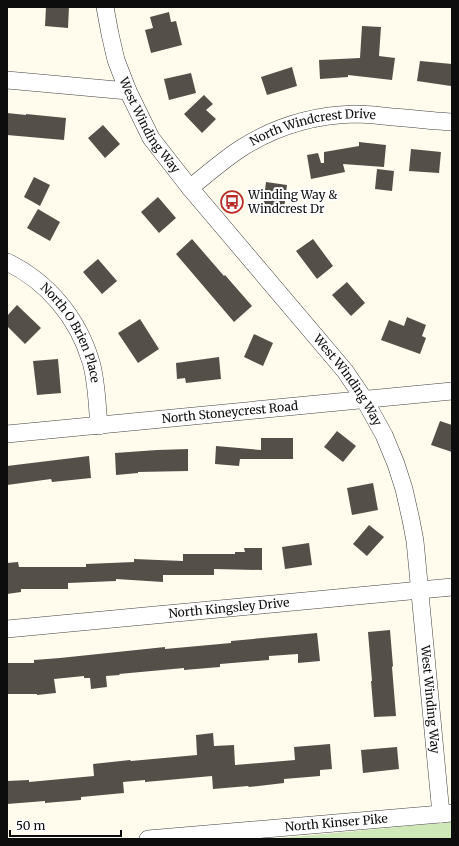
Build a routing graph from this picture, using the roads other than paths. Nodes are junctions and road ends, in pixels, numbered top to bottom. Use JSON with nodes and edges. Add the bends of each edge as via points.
{"nodes":[{"id":1,"x":105,"y":7,"type":"edge"},
{"id":2,"x":7,"y":80,"type":"edge"},
{"id":3,"x":128,"y":91,"type":"junction"},
{"id":4,"x":452,"y":122,"type":"edge"},
{"id":5,"x":190,"y":188,"type":"junction"},
{"id":6,"x":7,"y":262,"type":"edge"},
{"id":7,"x":452,"y":391,"type":"edge"},
{"id":8,"x":364,"y":399,"type":"junction"},
{"id":9,"x":99,"y":426,"type":"junction"},
{"id":10,"x":7,"y":434,"type":"edge"},
{"id":11,"x":452,"y":587,"type":"edge"},
{"id":12,"x":420,"y":590,"type":"junction"},
{"id":13,"x":7,"y":629,"type":"edge"},
{"id":14,"x":447,"y":814,"type":"edge"},
{"id":15,"x":148,"y":839,"type":"edge"}],
"edges":[{"from":1,"to":3,"type":"street","name":"West Winding Way","via":[[116,60]]},
{"from":2,"to":3,"type":"street"},
{"from":3,"to":5,"type":"street","name":"West Winding Way","via":[[151,138]]},
{"from":4,"to":5,"type":"street","name":"North Windcrest Drive","via":[[355,114],[308,120],[276,130],[240,149]]},
{"from":5,"to":8,"type":"street","name":"West Winding Way","via":[[328,349]]},
{"from":6,"to":9,"type":"street","name":"North O Brien Place","via":[[43,285],[69,315],[78,331],[89,356],[94,377]]},
{"from":7,"to":8,"type":"street","name":"North Stoneycrest Road"},
{"from":8,"to":9,"type":"street","name":"North Stoneycrest Road"},
{"from":8,"to":12,"type":"street","name":"West Winding Way","via":[[384,435],[404,489],[415,541]]},
{"from":9,"to":10,"type":"street","name":"North Stoneycrest Road"},
{"from":11,"to":12,"type":"street","name":"North Kingsley Drive"},
{"from":12,"to":13,"type":"street","name":"North Kingsley Drive"},
{"from":12,"to":14,"type":"street","name":"West Winding Way"},
{"from":14,"to":15,"type":"street","name":"North Kinser Pike"}]}
